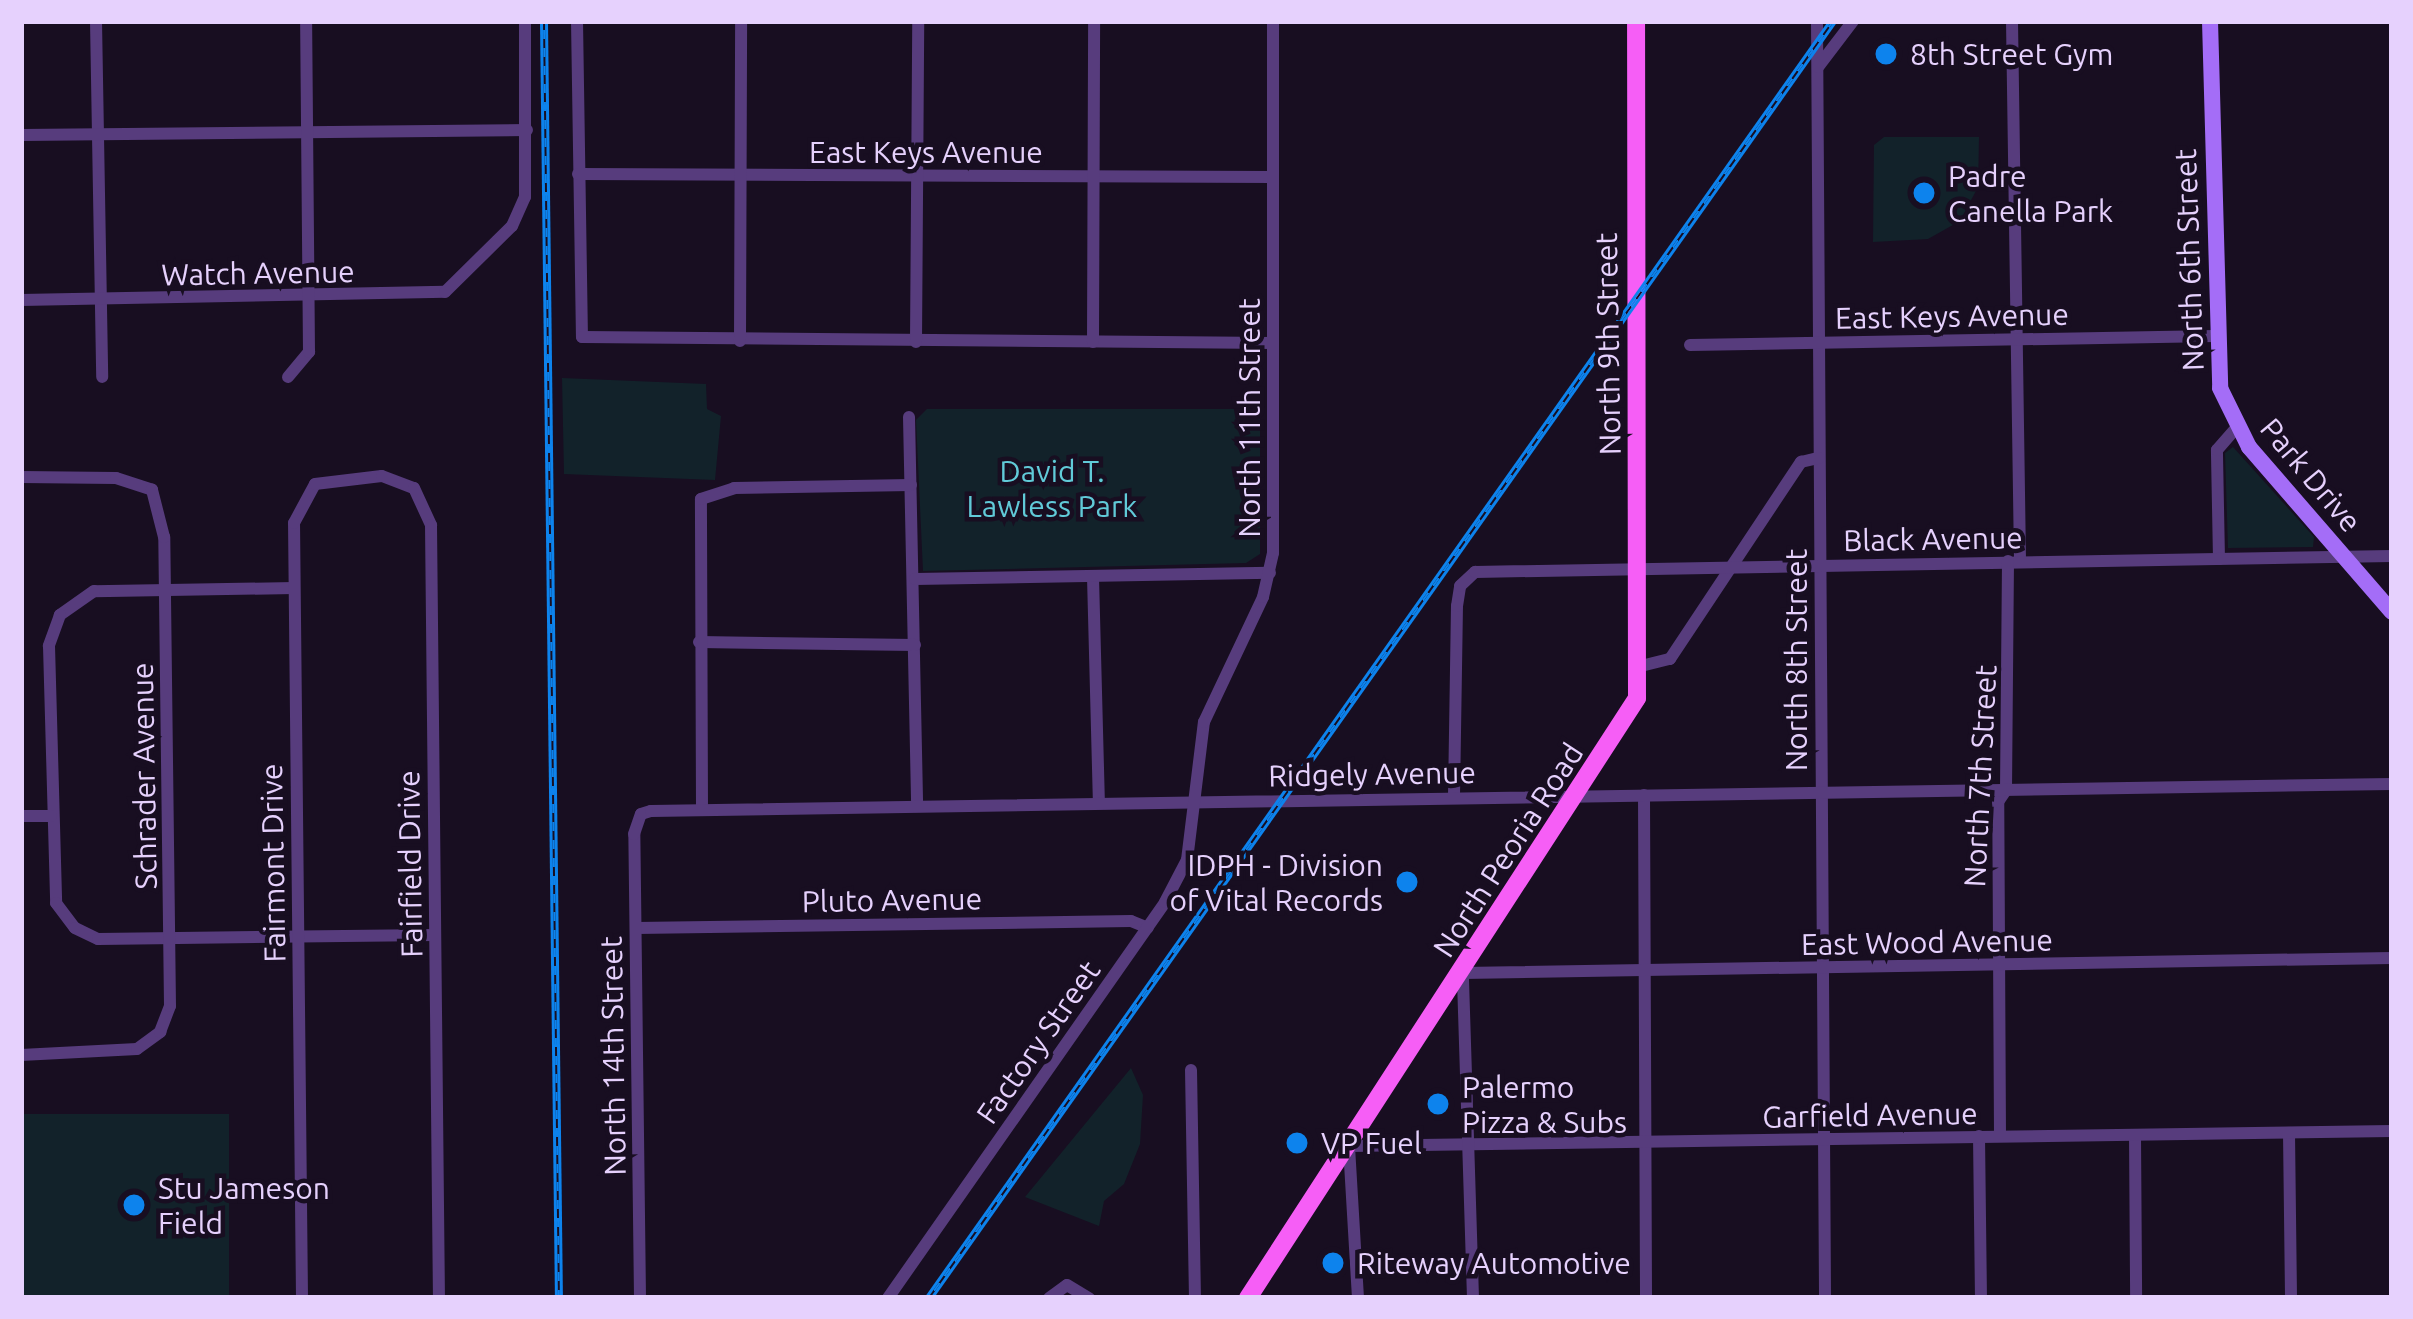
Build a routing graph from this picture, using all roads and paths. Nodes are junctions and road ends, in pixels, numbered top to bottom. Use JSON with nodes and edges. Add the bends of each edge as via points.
{"nodes":[{"id":1,"x":96,"y":21,"type":"edge"},
{"id":2,"x":306,"y":21,"type":"edge"},
{"id":3,"x":525,"y":21,"type":"edge"},
{"id":4,"x":577,"y":21,"type":"edge"},
{"id":5,"x":741,"y":21,"type":"edge"},
{"id":6,"x":918,"y":21,"type":"edge"},
{"id":7,"x":1094,"y":21,"type":"edge"},
{"id":8,"x":1273,"y":21,"type":"edge"},
{"id":9,"x":1636,"y":21,"type":"edge"},
{"id":10,"x":1817,"y":21,"type":"edge"},
{"id":11,"x":1853,"y":21,"type":"edge"},
{"id":12,"x":2012,"y":21,"type":"edge"},
{"id":13,"x":2210,"y":21,"type":"edge"},
{"id":14,"x":1817,"y":68,"type":"junction"},
{"id":15,"x":527,"y":130,"type":"junction"},
{"id":16,"x":307,"y":133,"type":"junction"},
{"id":17,"x":21,"y":135,"type":"edge"},
{"id":18,"x":98,"y":135,"type":"junction"},
{"id":19,"x":578,"y":173,"type":"junction"},
{"id":20,"x":740,"y":175,"type":"junction"},
{"id":21,"x":916,"y":176,"type":"junction"},
{"id":22,"x":1094,"y":177,"type":"junction"},
{"id":23,"x":1273,"y":177,"type":"junction"},
{"id":24,"x":307,"y":296,"type":"junction"},
{"id":25,"x":99,"y":299,"type":"junction"},
{"id":26,"x":21,"y":300,"type":"edge"},
{"id":27,"x":2215,"y":336,"type":"junction"},
{"id":28,"x":2018,"y":338,"type":"junction"},
{"id":29,"x":740,"y":341,"type":"junction"},
{"id":30,"x":916,"y":342,"type":"junction"},
{"id":31,"x":1093,"y":342,"type":"junction"},
{"id":32,"x":1817,"y":342,"type":"junction"},
{"id":33,"x":1274,"y":343,"type":"junction"},
{"id":34,"x":1690,"y":345,"type":"dead end"},
{"id":35,"x":102,"y":377,"type":"dead end"},
{"id":36,"x":288,"y":377,"type":"dead end"},
{"id":37,"x":909,"y":417,"type":"dead end"},
{"id":38,"x":2236,"y":428,"type":"junction"},
{"id":39,"x":1819,"y":458,"type":"junction"},
{"id":40,"x":362,"y":476,"type":"joint"},
{"id":41,"x":21,"y":478,"type":"edge"},
{"id":42,"x":911,"y":485,"type":"junction"},
{"id":43,"x":2344,"y":556,"type":"junction"},
{"id":44,"x":2392,"y":556,"type":"edge"},
{"id":45,"x":2219,"y":559,"type":"junction"},
{"id":46,"x":2014,"y":561,"type":"junction"},
{"id":47,"x":1819,"y":564,"type":"junction"},
{"id":48,"x":1640,"y":566,"type":"junction"},
{"id":49,"x":1731,"y":566,"type":"junction"},
{"id":50,"x":1270,"y":573,"type":"junction"},
{"id":51,"x":1093,"y":577,"type":"junction"},
{"id":52,"x":915,"y":578,"type":"junction"},
{"id":53,"x":294,"y":588,"type":"junction"},
{"id":54,"x":165,"y":590,"type":"junction"},
{"id":55,"x":2388,"y":605,"type":"edge"},
{"id":56,"x":699,"y":642,"type":"junction"},
{"id":57,"x":915,"y":645,"type":"junction"},
{"id":58,"x":1641,"y":666,"type":"junction"},
{"id":59,"x":2392,"y":784,"type":"edge"},
{"id":60,"x":2006,"y":790,"type":"junction"},
{"id":61,"x":1821,"y":791,"type":"junction"},
{"id":62,"x":1581,"y":795,"type":"junction"},
{"id":63,"x":1644,"y":795,"type":"junction"},
{"id":64,"x":1454,"y":796,"type":"junction"},
{"id":65,"x":1099,"y":800,"type":"junction"},
{"id":66,"x":1193,"y":800,"type":"junction"},
{"id":67,"x":917,"y":803,"type":"junction"},
{"id":68,"x":702,"y":808,"type":"junction"},
{"id":69,"x":641,"y":814,"type":"joint"},
{"id":70,"x":21,"y":816,"type":"edge"},
{"id":71,"x":51,"y":816,"type":"junction"},
{"id":72,"x":636,"y":928,"type":"junction"},
{"id":73,"x":1148,"y":928,"type":"junction"},
{"id":74,"x":434,"y":935,"type":"junction"},
{"id":75,"x":298,"y":937,"type":"junction"},
{"id":76,"x":169,"y":939,"type":"junction"},
{"id":77,"x":2392,"y":958,"type":"edge"},
{"id":78,"x":1999,"y":963,"type":"junction"},
{"id":79,"x":1822,"y":968,"type":"junction"},
{"id":80,"x":1647,"y":971,"type":"junction"},
{"id":81,"x":1463,"y":973,"type":"junction"},
{"id":82,"x":153,"y":1038,"type":"junction"},
{"id":83,"x":164,"y":1050,"type":"dead end"},
{"id":84,"x":21,"y":1055,"type":"edge"},
{"id":85,"x":1191,"y":1070,"type":"dead end"},
{"id":86,"x":2392,"y":1130,"type":"edge"},
{"id":87,"x":2289,"y":1133,"type":"junction"},
{"id":88,"x":1979,"y":1136,"type":"junction"},
{"id":89,"x":2000,"y":1136,"type":"junction"},
{"id":90,"x":2134,"y":1136,"type":"junction"},
{"id":91,"x":1823,"y":1141,"type":"junction"},
{"id":92,"x":1647,"y":1143,"type":"junction"},
{"id":93,"x":1471,"y":1145,"type":"junction"},
{"id":94,"x":1349,"y":1146,"type":"junction"},
{"id":95,"x":302,"y":1298,"type":"edge"},
{"id":96,"x":439,"y":1298,"type":"edge"},
{"id":97,"x":640,"y":1298,"type":"edge"},
{"id":98,"x":888,"y":1298,"type":"edge"},
{"id":99,"x":1049,"y":1298,"type":"edge"},
{"id":100,"x":1089,"y":1298,"type":"edge"},
{"id":101,"x":1195,"y":1298,"type":"edge"},
{"id":102,"x":1248,"y":1298,"type":"edge"},
{"id":103,"x":1358,"y":1298,"type":"edge"},
{"id":104,"x":1473,"y":1298,"type":"edge"},
{"id":105,"x":1646,"y":1298,"type":"edge"},
{"id":106,"x":1825,"y":1298,"type":"edge"},
{"id":107,"x":1981,"y":1298,"type":"edge"},
{"id":108,"x":2136,"y":1298,"type":"edge"},
{"id":109,"x":2291,"y":1298,"type":"edge"}],
"edges":[{"from":1,"to":18,"type":"street"},
{"from":2,"to":16,"type":"street"},
{"from":3,"to":15,"type":"street"},
{"from":4,"to":19,"type":"street"},
{"from":5,"to":20,"type":"street"},
{"from":6,"to":21,"type":"street"},
{"from":7,"to":22,"type":"street"},
{"from":8,"to":23,"type":"street","name":"North 11th Street"},
{"from":9,"to":48,"type":"main road","name":"North 9th Street"},
{"from":10,"to":14,"type":"street","name":"North 8th Street"},
{"from":11,"to":14,"type":"street"},
{"from":12,"to":28,"type":"street","name":"North 7th Street"},
{"from":13,"to":27,"type":"main road","name":"North 6th Street"},
{"from":14,"to":32,"type":"street","name":"North 8th Street"},
{"from":15,"to":16,"type":"street"},
{"from":15,"to":24,"type":"street","name":"Watch Avenue","via":[[526,197],[483,260],[441,293]]},
{"from":16,"to":18,"type":"street"},
{"from":16,"to":24,"type":"street"},
{"from":17,"to":18,"type":"street"},
{"from":18,"to":25,"type":"street"},
{"from":19,"to":20,"type":"street","name":"East Keys Avenue"},
{"from":19,"to":29,"type":"street","via":[[582,337]]},
{"from":20,"to":21,"type":"street","name":"East Keys Avenue"},
{"from":20,"to":29,"type":"street"},
{"from":21,"to":22,"type":"street","name":"East Keys Avenue"},
{"from":21,"to":30,"type":"street"},
{"from":22,"to":23,"type":"street","name":"East Keys Avenue"},
{"from":22,"to":31,"type":"street"},
{"from":23,"to":33,"type":"street","name":"North 11th Street"},
{"from":24,"to":25,"type":"street","name":"Watch Avenue"},
{"from":24,"to":36,"type":"street","via":[[307,358]]},
{"from":25,"to":26,"type":"street","name":"Watch Avenue"},
{"from":25,"to":35,"type":"street"},
{"from":27,"to":28,"type":"street","name":"East Keys Avenue"},
{"from":27,"to":38,"type":"main road","name":"North 6th Street","via":[[2217,378]]},
{"from":28,"to":32,"type":"street","name":"East Keys Avenue"},
{"from":28,"to":46,"type":"street","name":"North 7th Street"},
{"from":29,"to":30,"type":"street"},
{"from":30,"to":31,"type":"street"},
{"from":31,"to":33,"type":"street"},
{"from":32,"to":34,"type":"street","name":"East Keys Avenue"},
{"from":32,"to":39,"type":"street","name":"North 8th Street"},
{"from":33,"to":50,"type":"street","name":"North 11th Street"},
{"from":37,"to":42,"type":"street"},
{"from":38,"to":43,"type":"main road","name":"Park Drive"},
{"from":38,"to":45,"type":"street","via":[[2217,450]]},
{"from":39,"to":47,"type":"street","name":"North 8th Street"},
{"from":39,"to":49,"type":"street","via":[[1801,461]]},
{"from":40,"to":53,"type":"street","name":"Fairmont Drive","via":[[326,479],[299,502]]},
{"from":40,"to":74,"type":"street","name":"Fairfield Drive","via":[[405,482],[430,516]]},
{"from":41,"to":54,"type":"street","name":"Schrader Avenue","via":[[156,486]]},
{"from":42,"to":52,"type":"street"},
{"from":42,"to":56,"type":"street","via":[[734,488],[701,499]]},
{"from":43,"to":44,"type":"street","name":"Black Avenue"},
{"from":43,"to":45,"type":"street","name":"Black Avenue"},
{"from":43,"to":55,"type":"main road","name":"Park Drive"},
{"from":45,"to":46,"type":"street","name":"Black Avenue"},
{"from":46,"to":47,"type":"street","name":"Black Avenue"},
{"from":46,"to":60,"type":"street","name":"North 7th Street"},
{"from":47,"to":49,"type":"street","name":"Black Avenue"},
{"from":47,"to":61,"type":"street","name":"North 8th Street"},
{"from":48,"to":49,"type":"street","name":"Black Avenue"},
{"from":48,"to":58,"type":"main road","name":"North 9th Street"},
{"from":48,"to":64,"type":"street","name":"Black Avenue","via":[[1475,572],[1460,586]]},
{"from":49,"to":58,"type":"street","via":[[1670,658]]},
{"from":50,"to":51,"type":"street"},
{"from":50,"to":66,"type":"street","name":"North 11th Street","via":[[1204,722]]},
{"from":51,"to":52,"type":"street"},
{"from":51,"to":65,"type":"street"},
{"from":52,"to":57,"type":"street"},
{"from":53,"to":54,"type":"street"},
{"from":53,"to":75,"type":"street","name":"Fairmont Drive"},
{"from":54,"to":71,"type":"street","via":[[94,591],[54,626]]},
{"from":54,"to":76,"type":"street","name":"Schrader Avenue"},
{"from":56,"to":57,"type":"street"},
{"from":56,"to":68,"type":"street"},
{"from":57,"to":67,"type":"street"},
{"from":58,"to":62,"type":"main road","name":"North Peoria Road","via":[[1629,718]]},
{"from":59,"to":60,"type":"street","name":"Ridgely Avenue"},
{"from":60,"to":61,"type":"street","name":"Ridgely Avenue"},
{"from":60,"to":78,"type":"street","name":"North 7th Street","via":[[1998,802]]},
{"from":61,"to":63,"type":"street","name":"Ridgely Avenue"},
{"from":61,"to":79,"type":"street","name":"North 8th Street"},
{"from":62,"to":63,"type":"street","name":"Ridgely Avenue"},
{"from":62,"to":64,"type":"street","name":"Ridgely Avenue"},
{"from":62,"to":81,"type":"main road","name":"North Peoria Road"},
{"from":63,"to":80,"type":"street"},
{"from":64,"to":66,"type":"street","name":"Ridgely Avenue"},
{"from":65,"to":66,"type":"street","name":"Ridgely Avenue"},
{"from":65,"to":67,"type":"street","name":"Ridgely Avenue"},
{"from":66,"to":73,"type":"street","name":"Factory Street","via":[[1184,870]]},
{"from":67,"to":68,"type":"street","name":"Ridgely Avenue"},
{"from":68,"to":69,"type":"street","name":"Ridgely Avenue"},
{"from":69,"to":72,"type":"street","name":"North 14th Street"},
{"from":70,"to":71,"type":"street"},
{"from":71,"to":76,"type":"street","via":[[53,890],[75,928],[98,939]]},
{"from":72,"to":73,"type":"street","name":"Pluto Avenue","via":[[1131,921]]},
{"from":72,"to":97,"type":"street","name":"North 14th Street"},
{"from":73,"to":98,"type":"street","name":"Factory Street"},
{"from":74,"to":75,"type":"street"},
{"from":74,"to":96,"type":"street","name":"Fairfield Drive"},
{"from":75,"to":76,"type":"street"},
{"from":75,"to":95,"type":"street","name":"Fairmont Drive"},
{"from":76,"to":82,"type":"street","name":"Schrader Avenue","via":[[170,1006]]},
{"from":77,"to":78,"type":"street","name":"East Wood Avenue"},
{"from":78,"to":79,"type":"street","name":"East Wood Avenue"},
{"from":78,"to":89,"type":"street","name":"North 7th Street"},
{"from":79,"to":80,"type":"street","name":"East Wood Avenue"},
{"from":79,"to":91,"type":"street","name":"North 8th Street"},
{"from":80,"to":81,"type":"street","name":"East Wood Avenue"},
{"from":80,"to":92,"type":"street"},
{"from":81,"to":93,"type":"street"},
{"from":81,"to":94,"type":"main road","name":"North Peoria Road"},
{"from":82,"to":83,"type":"street"},
{"from":82,"to":84,"type":"street","via":[[137,1049]]},
{"from":85,"to":101,"type":"street"},
{"from":86,"to":87,"type":"street","name":"Garfield Avenue"},
{"from":87,"to":90,"type":"street","name":"Garfield Avenue"},
{"from":87,"to":109,"type":"street"},
{"from":88,"to":89,"type":"street","name":"Garfield Avenue"},
{"from":88,"to":91,"type":"street","name":"Garfield Avenue"},
{"from":88,"to":107,"type":"street"},
{"from":89,"to":90,"type":"street","name":"Garfield Avenue"},
{"from":90,"to":108,"type":"street"},
{"from":91,"to":92,"type":"street","name":"Garfield Avenue"},
{"from":91,"to":106,"type":"street","name":"North 8th Street"},
{"from":92,"to":93,"type":"street","name":"Garfield Avenue"},
{"from":92,"to":105,"type":"street"},
{"from":93,"to":94,"type":"street","name":"Garfield Avenue"},
{"from":93,"to":104,"type":"street"},
{"from":94,"to":102,"type":"main road","name":"North Peoria Road"},
{"from":94,"to":103,"type":"street"},
{"from":99,"to":100,"type":"street","via":[[1067,1286]]}]}
